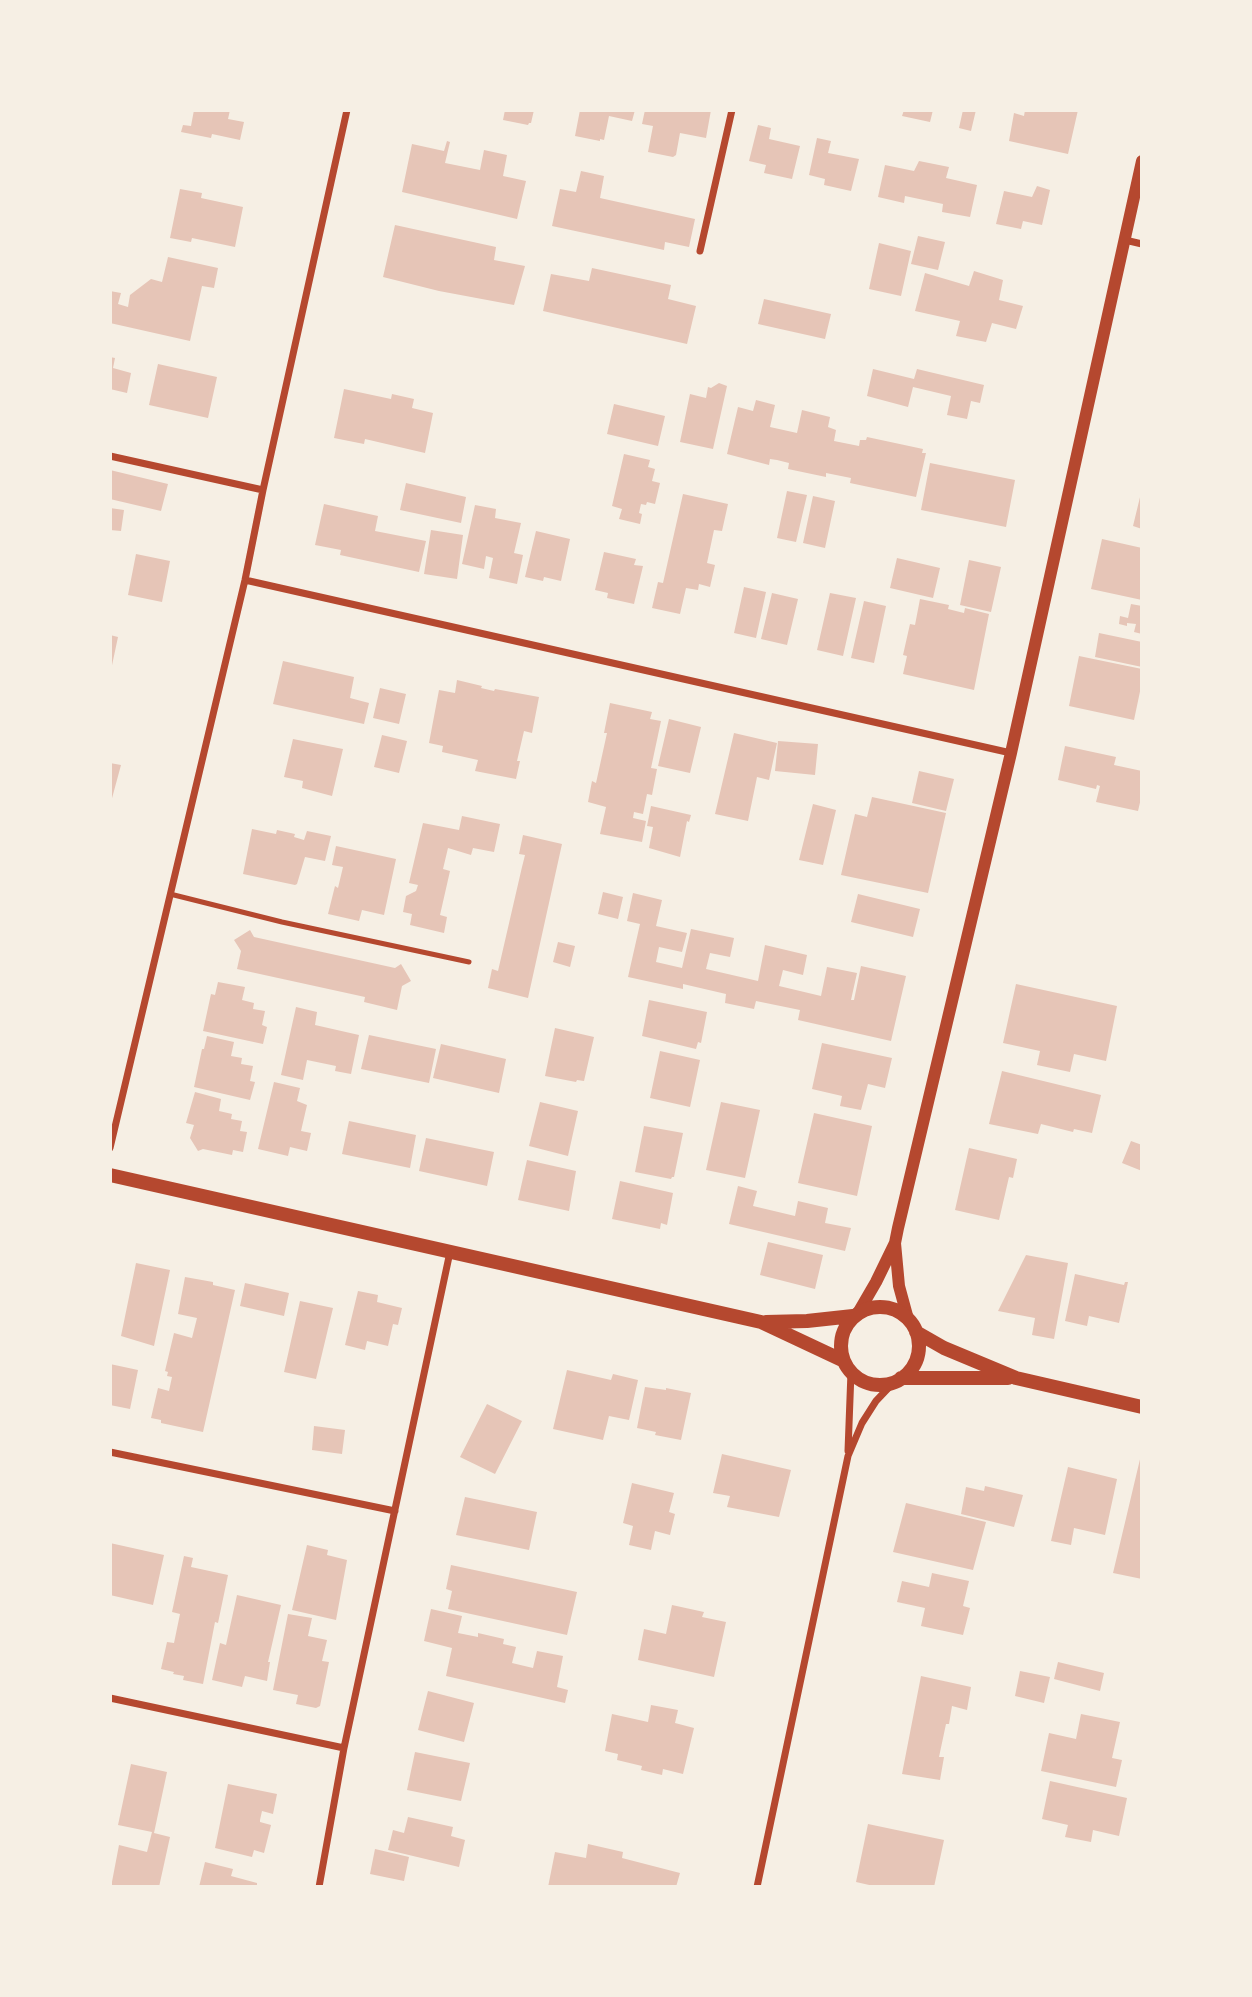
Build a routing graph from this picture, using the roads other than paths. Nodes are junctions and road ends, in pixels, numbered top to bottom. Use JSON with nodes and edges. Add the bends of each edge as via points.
{"nodes":[{"id":1,"x":347,"y":110,"type":"edge"},
{"id":2,"x":732,"y":110,"type":"edge"},
{"id":3,"x":1142,"y":161,"type":"edge"},
{"id":4,"x":1125,"y":240,"type":"junction"},
{"id":5,"x":1142,"y":244,"type":"edge"},
{"id":6,"x":700,"y":251,"type":"dead end"},
{"id":7,"x":110,"y":456,"type":"edge"},
{"id":8,"x":263,"y":490,"type":"junction"},
{"id":9,"x":246,"y":580,"type":"junction"},
{"id":10,"x":1011,"y":753,"type":"junction"},
{"id":11,"x":170,"y":894,"type":"junction"},
{"id":12,"x":469,"y":962,"type":"dead end"},
{"id":13,"x":110,"y":1148,"type":"edge"},
{"id":14,"x":110,"y":1175,"type":"edge"},
{"id":15,"x":895,"y":1243,"type":"junction"},
{"id":16,"x":450,"y":1252,"type":"junction"},
{"id":17,"x":856,"y":1315,"type":"junction"},
{"id":18,"x":761,"y":1322,"type":"junction"},
{"id":19,"x":912,"y":1325,"type":"junction"},
{"id":20,"x":848,"y":1366,"type":"junction"},
{"id":21,"x":1016,"y":1378,"type":"junction"},
{"id":22,"x":898,"y":1380,"type":"junction"},
{"id":23,"x":1142,"y":1407,"type":"edge"},
{"id":24,"x":110,"y":1452,"type":"edge"},
{"id":25,"x":848,"y":1455,"type":"junction"},
{"id":26,"x":395,"y":1511,"type":"junction"},
{"id":27,"x":110,"y":1698,"type":"edge"},
{"id":28,"x":344,"y":1748,"type":"junction"},
{"id":29,"x":319,"y":1887,"type":"edge"},
{"id":30,"x":757,"y":1887,"type":"edge"}],
"edges":[{"from":1,"to":8,"type":"street"},
{"from":2,"to":6,"type":"street"},
{"from":3,"to":4,"type":"street"},
{"from":4,"to":5,"type":"street"},
{"from":4,"to":10,"type":"street"},
{"from":7,"to":8,"type":"street"},
{"from":8,"to":9,"type":"street"},
{"from":9,"to":10,"type":"street"},
{"from":9,"to":11,"type":"street"},
{"from":10,"to":15,"type":"street"},
{"from":11,"to":12,"type":"lane"},
{"from":11,"to":13,"type":"street"},
{"from":14,"to":16,"type":"main road"},
{"from":15,"to":17,"type":"street"},
{"from":15,"to":19,"type":"street","via":[[899,1286]]},
{"from":16,"to":18,"type":"main road"},
{"from":16,"to":26,"type":"street"},
{"from":17,"to":18,"type":"main road"},
{"from":17,"to":19,"type":"main road","via":[[884,1307],[897,1311]]},
{"from":17,"to":20,"type":"main road","via":[[841,1337]]},
{"from":18,"to":20,"type":"main road"},
{"from":19,"to":21,"type":"main road","via":[[944,1348]]},
{"from":19,"to":22,"type":"main road","via":[[919,1345],[917,1358]]},
{"from":20,"to":22,"type":"main road","via":[[872,1384]]},
{"from":20,"to":25,"type":"street"},
{"from":21,"to":22,"type":"main road"},
{"from":21,"to":23,"type":"main road"},
{"from":22,"to":25,"type":"street","via":[[876,1401]]},
{"from":24,"to":26,"type":"street"},
{"from":25,"to":30,"type":"street"},
{"from":26,"to":28,"type":"street"},
{"from":27,"to":28,"type":"street"},
{"from":28,"to":29,"type":"street"}]}
